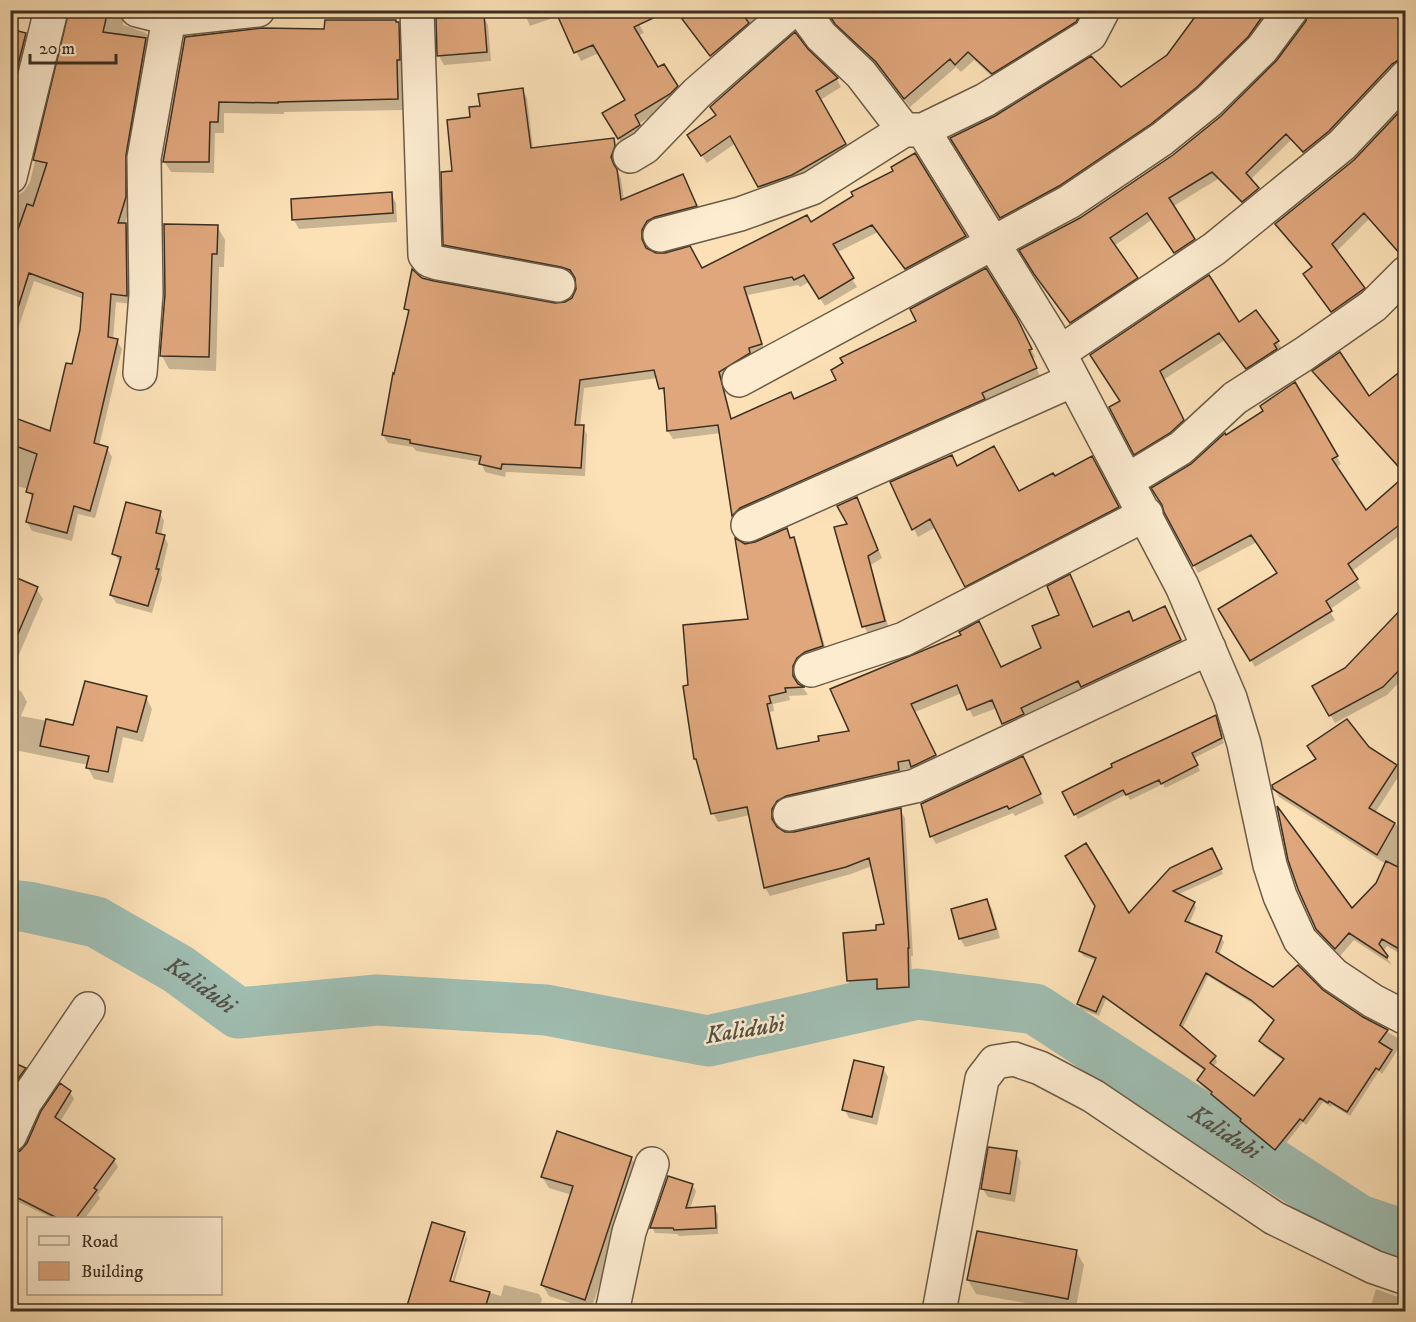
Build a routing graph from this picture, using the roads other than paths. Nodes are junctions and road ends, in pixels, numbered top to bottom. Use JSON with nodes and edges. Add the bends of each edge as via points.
{"nodes":[{"id":1,"x":51,"y":10,"type":"edge"},
{"id":2,"x":137,"y":10,"type":"edge"},
{"id":3,"x":258,"y":10,"type":"edge"},
{"id":4,"x":417,"y":10,"type":"edge"},
{"id":5,"x":792,"y":10,"type":"edge"},
{"id":6,"x":802,"y":10,"type":"edge"},
{"id":7,"x":1103,"y":10,"type":"edge"},
{"id":8,"x":1291,"y":10,"type":"edge"},
{"id":9,"x":169,"y":18,"type":"junction"},
{"id":10,"x":1406,"y":77,"type":"edge"},
{"id":11,"x":914,"y":130,"type":"junction"},
{"id":12,"x":630,"y":156,"type":"dead end"},
{"id":13,"x":10,"y":177,"type":"edge"},
{"id":14,"x":660,"y":235,"type":"dead end"},
{"id":15,"x":994,"y":244,"type":"junction"},
{"id":16,"x":1406,"y":273,"type":"edge"},
{"id":17,"x":558,"y":285,"type":"dead end"},
{"id":18,"x":1066,"y":366,"type":"junction"},
{"id":19,"x":140,"y":373,"type":"dead end"},
{"id":20,"x":739,"y":380,"type":"dead end"},
{"id":21,"x":1128,"y":480,"type":"junction"},
{"id":22,"x":1146,"y":514,"type":"junction"},
{"id":23,"x":748,"y":525,"type":"dead end"},
{"id":24,"x":1209,"y":648,"type":"junction"},
{"id":25,"x":811,"y":670,"type":"dead end"},
{"id":26,"x":790,"y":814,"type":"dead end"},
{"id":27,"x":88,"y":1009,"type":"dead end"},
{"id":28,"x":1406,"y":1018,"type":"edge"},
{"id":29,"x":10,"y":1135,"type":"edge"},
{"id":30,"x":652,"y":1164,"type":"dead end"},
{"id":31,"x":1406,"y":1278,"type":"edge"},
{"id":32,"x":612,"y":1311,"type":"edge"},
{"id":33,"x":939,"y":1311,"type":"edge"}],
"edges":[{"from":1,"to":13,"type":"street"},
{"from":2,"to":9,"type":"street"},
{"from":3,"to":9,"type":"street"},
{"from":4,"to":17,"type":"street","via":[[425,255],[438,263]]},
{"from":5,"to":12,"type":"street","via":[[697,93],[645,147]]},
{"from":6,"to":11,"type":"street","via":[[821,36]]},
{"from":7,"to":11,"type":"street","via":[[1090,35],[985,100]]},
{"from":8,"to":15,"type":"street","via":[[1254,57],[1162,139],[1069,202]]},
{"from":9,"to":19,"type":"street","via":[[144,158],[146,294]]},
{"from":10,"to":18,"type":"street","via":[[1342,145]]},
{"from":11,"to":14,"type":"street","via":[[812,188],[740,214]]},
{"from":11,"to":15,"type":"street"},
{"from":15,"to":18,"type":"street"},
{"from":15,"to":20,"type":"street"},
{"from":16,"to":21,"type":"street","via":[[1373,306],[1235,398],[1181,448]]},
{"from":18,"to":21,"type":"street"},
{"from":18,"to":23,"type":"street"},
{"from":21,"to":22,"type":"street"},
{"from":22,"to":24,"type":"street"},
{"from":22,"to":25,"type":"street","via":[[904,639]]},
{"from":24,"to":26,"type":"street","via":[[915,786]]},
{"from":24,"to":28,"type":"street","via":[[1244,744],[1270,865],[1300,940],[1334,975]]},
{"from":27,"to":29,"type":"street","via":[[26,1102]]},
{"from":30,"to":32,"type":"street","via":[[628,1232]]},
{"from":31,"to":33,"type":"street","via":[[1374,1267],[1274,1218],[1093,1096],[1014,1059],[995,1062],[982,1079]]}]}
